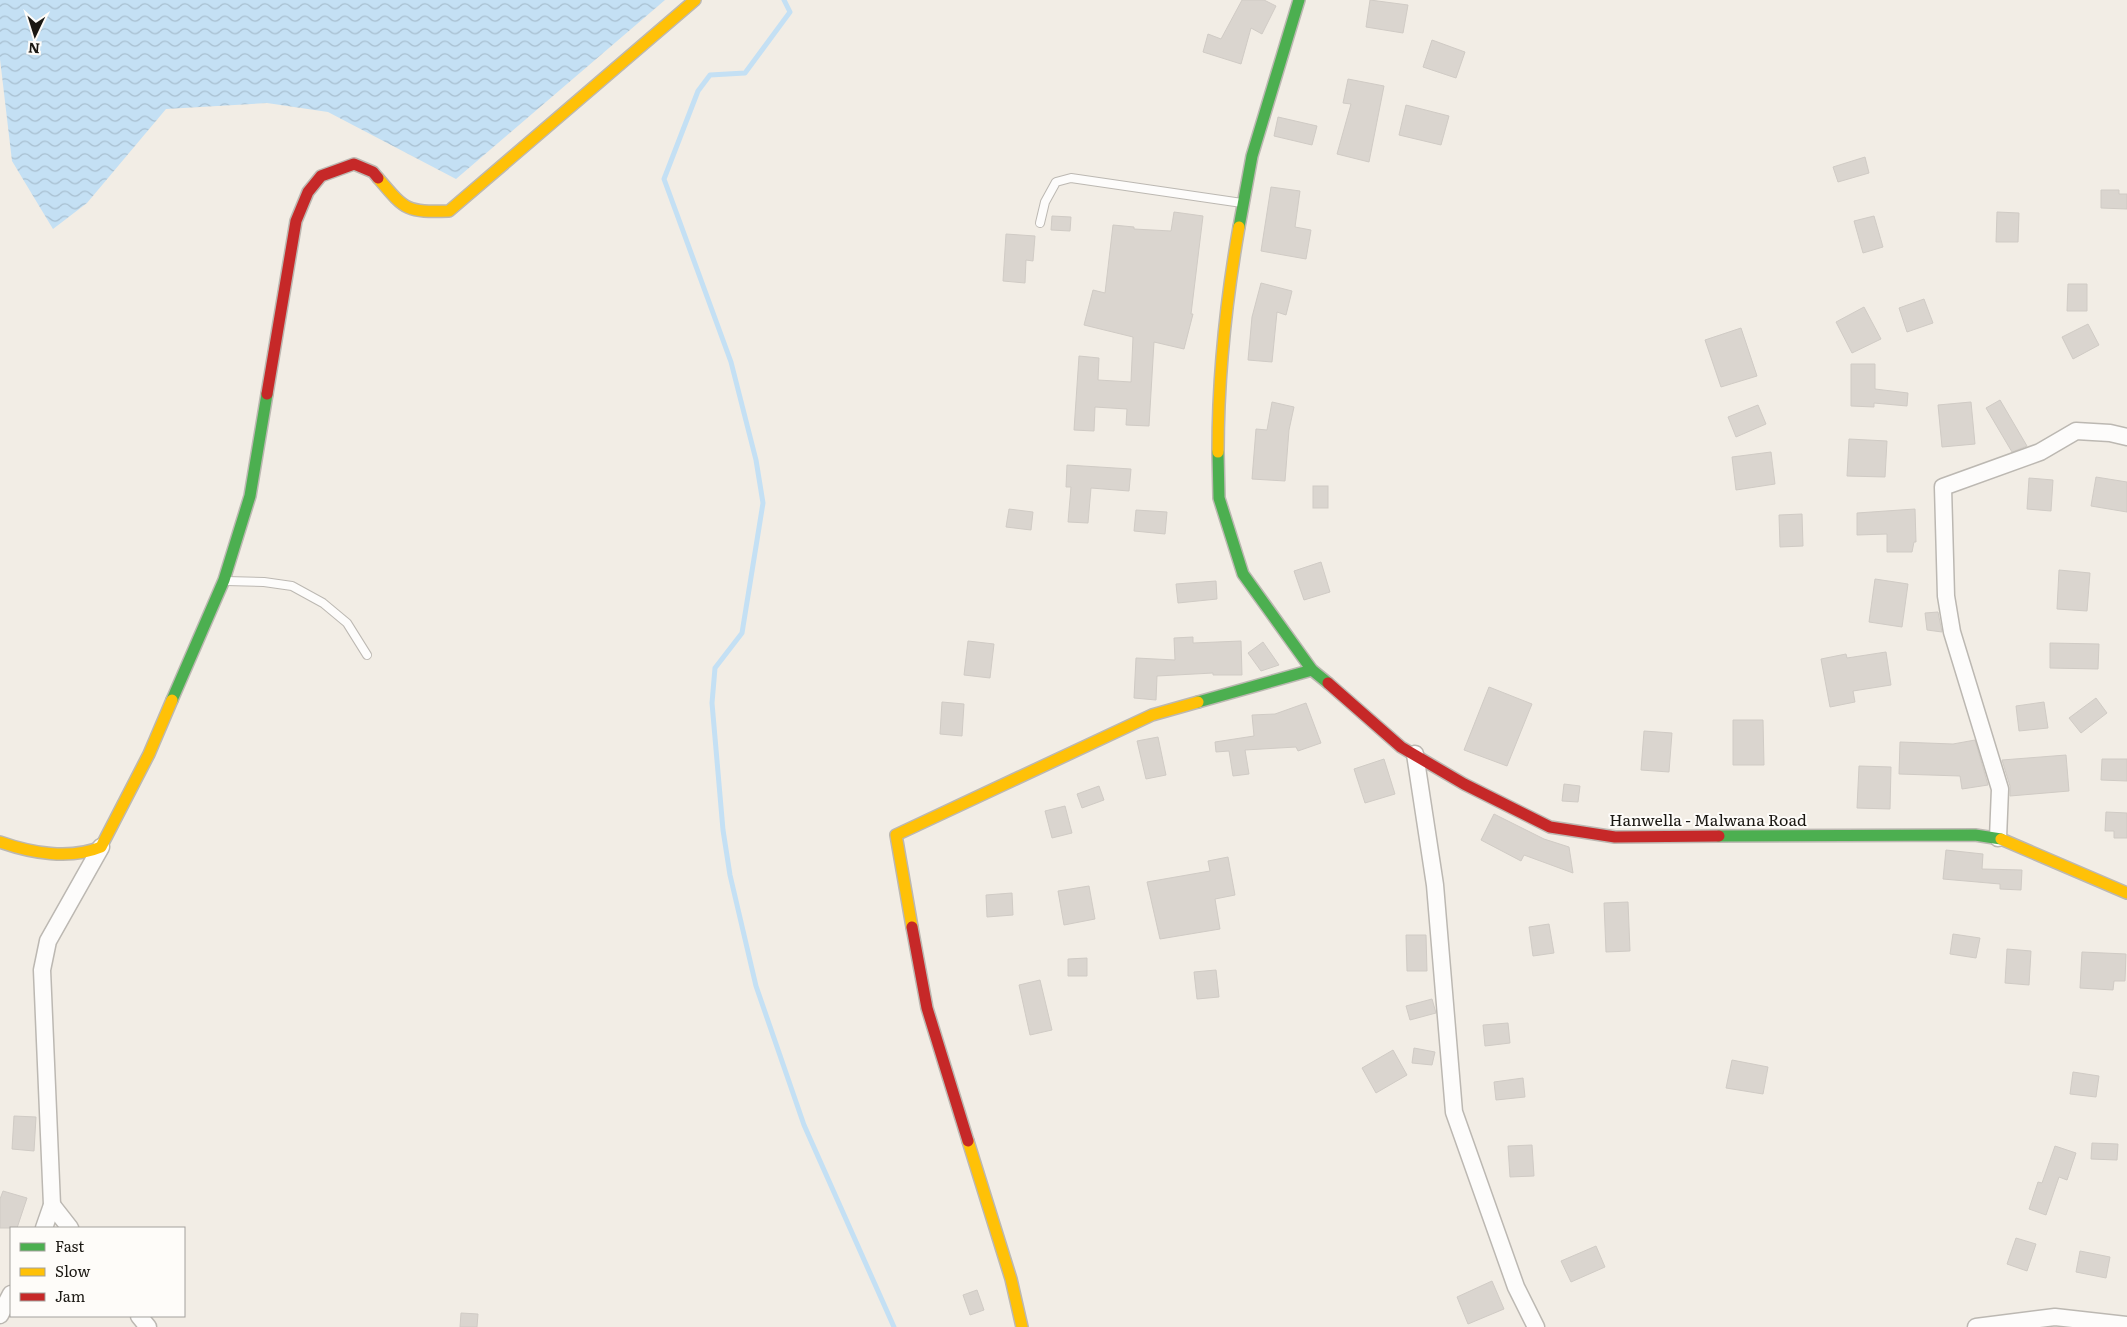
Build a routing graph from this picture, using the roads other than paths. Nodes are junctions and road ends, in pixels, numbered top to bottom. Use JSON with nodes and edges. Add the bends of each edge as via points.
{"nodes":[{"id":1,"x":695,"y":0,"type":"edge"},
{"id":2,"x":1300,"y":0,"type":"edge"},
{"id":3,"x":1244,"y":203,"type":"junction"},
{"id":4,"x":1040,"y":224,"type":"dead end"},
{"id":5,"x":2127,"y":437,"type":"edge"},
{"id":6,"x":224,"y":580,"type":"junction"},
{"id":7,"x":367,"y":655,"type":"dead end"},
{"id":8,"x":1312,"y":670,"type":"junction"},
{"id":9,"x":1415,"y":754,"type":"junction"},
{"id":10,"x":1998,"y":838,"type":"junction"},
{"id":11,"x":0,"y":842,"type":"edge"},
{"id":12,"x":101,"y":847,"type":"junction"},
{"id":13,"x":2127,"y":893,"type":"edge"},
{"id":14,"x":52,"y":1205,"type":"junction"},
{"id":15,"x":44,"y":1227,"type":"edge"},
{"id":16,"x":69,"y":1227,"type":"edge"},
{"id":17,"x":10,"y":1296,"type":"edge"},
{"id":18,"x":0,"y":1315,"type":"edge"},
{"id":19,"x":140,"y":1317,"type":"edge"},
{"id":20,"x":2127,"y":1325,"type":"edge"},
{"id":21,"x":148,"y":1327,"type":"edge"},
{"id":22,"x":1022,"y":1327,"type":"edge"},
{"id":23,"x":1536,"y":1327,"type":"edge"},
{"id":24,"x":1976,"y":1327,"type":"edge"}],
"edges":[{"from":1,"to":6,"type":"street","via":[[449,211],[415,212],[397,201],[373,172],[354,164],[321,176],[308,192],[296,221],[250,496]]},
{"from":2,"to":3,"type":"street","name":"Hanwella - Malwana Road","via":[[1252,156]]},
{"from":3,"to":4,"type":"lane","via":[[1071,178],[1056,182],[1044,202]]},
{"from":3,"to":8,"type":"street","name":"Hanwella - Malwana Road","via":[[1230,285],[1218,409],[1219,498],[1243,574]]},
{"from":5,"to":10,"type":"street","via":[[2076,432],[2040,452],[1943,487],[1946,596],[1952,632],[2000,789]]},
{"from":6,"to":7,"type":"lane","via":[[292,586],[323,603],[347,623]]},
{"from":6,"to":12,"type":"street","via":[[149,754]]},
{"from":8,"to":9,"type":"street","name":"Hanwella - Malwana Road","via":[[1401,747]]},
{"from":8,"to":22,"type":"street","via":[[1152,715],[896,835],[927,1008]]},
{"from":9,"to":10,"type":"street","name":"Hanwella - Malwana Road","via":[[1464,784],[1550,827],[1615,837],[1975,835]]},
{"from":9,"to":23,"type":"street","via":[[1435,885],[1454,1112],[1516,1287]]},
{"from":10,"to":13,"type":"street","name":"Hanwella - Malwana Road"},
{"from":11,"to":12,"type":"street","via":[[28,852],[87,853]]},
{"from":12,"to":14,"type":"street","via":[[48,941],[42,970]]},
{"from":14,"to":15,"type":"street"},
{"from":14,"to":16,"type":"street"},
{"from":17,"to":18,"type":"street"},
{"from":19,"to":21,"type":"street"},
{"from":20,"to":24,"type":"street","via":[[2055,1317]]}]}
